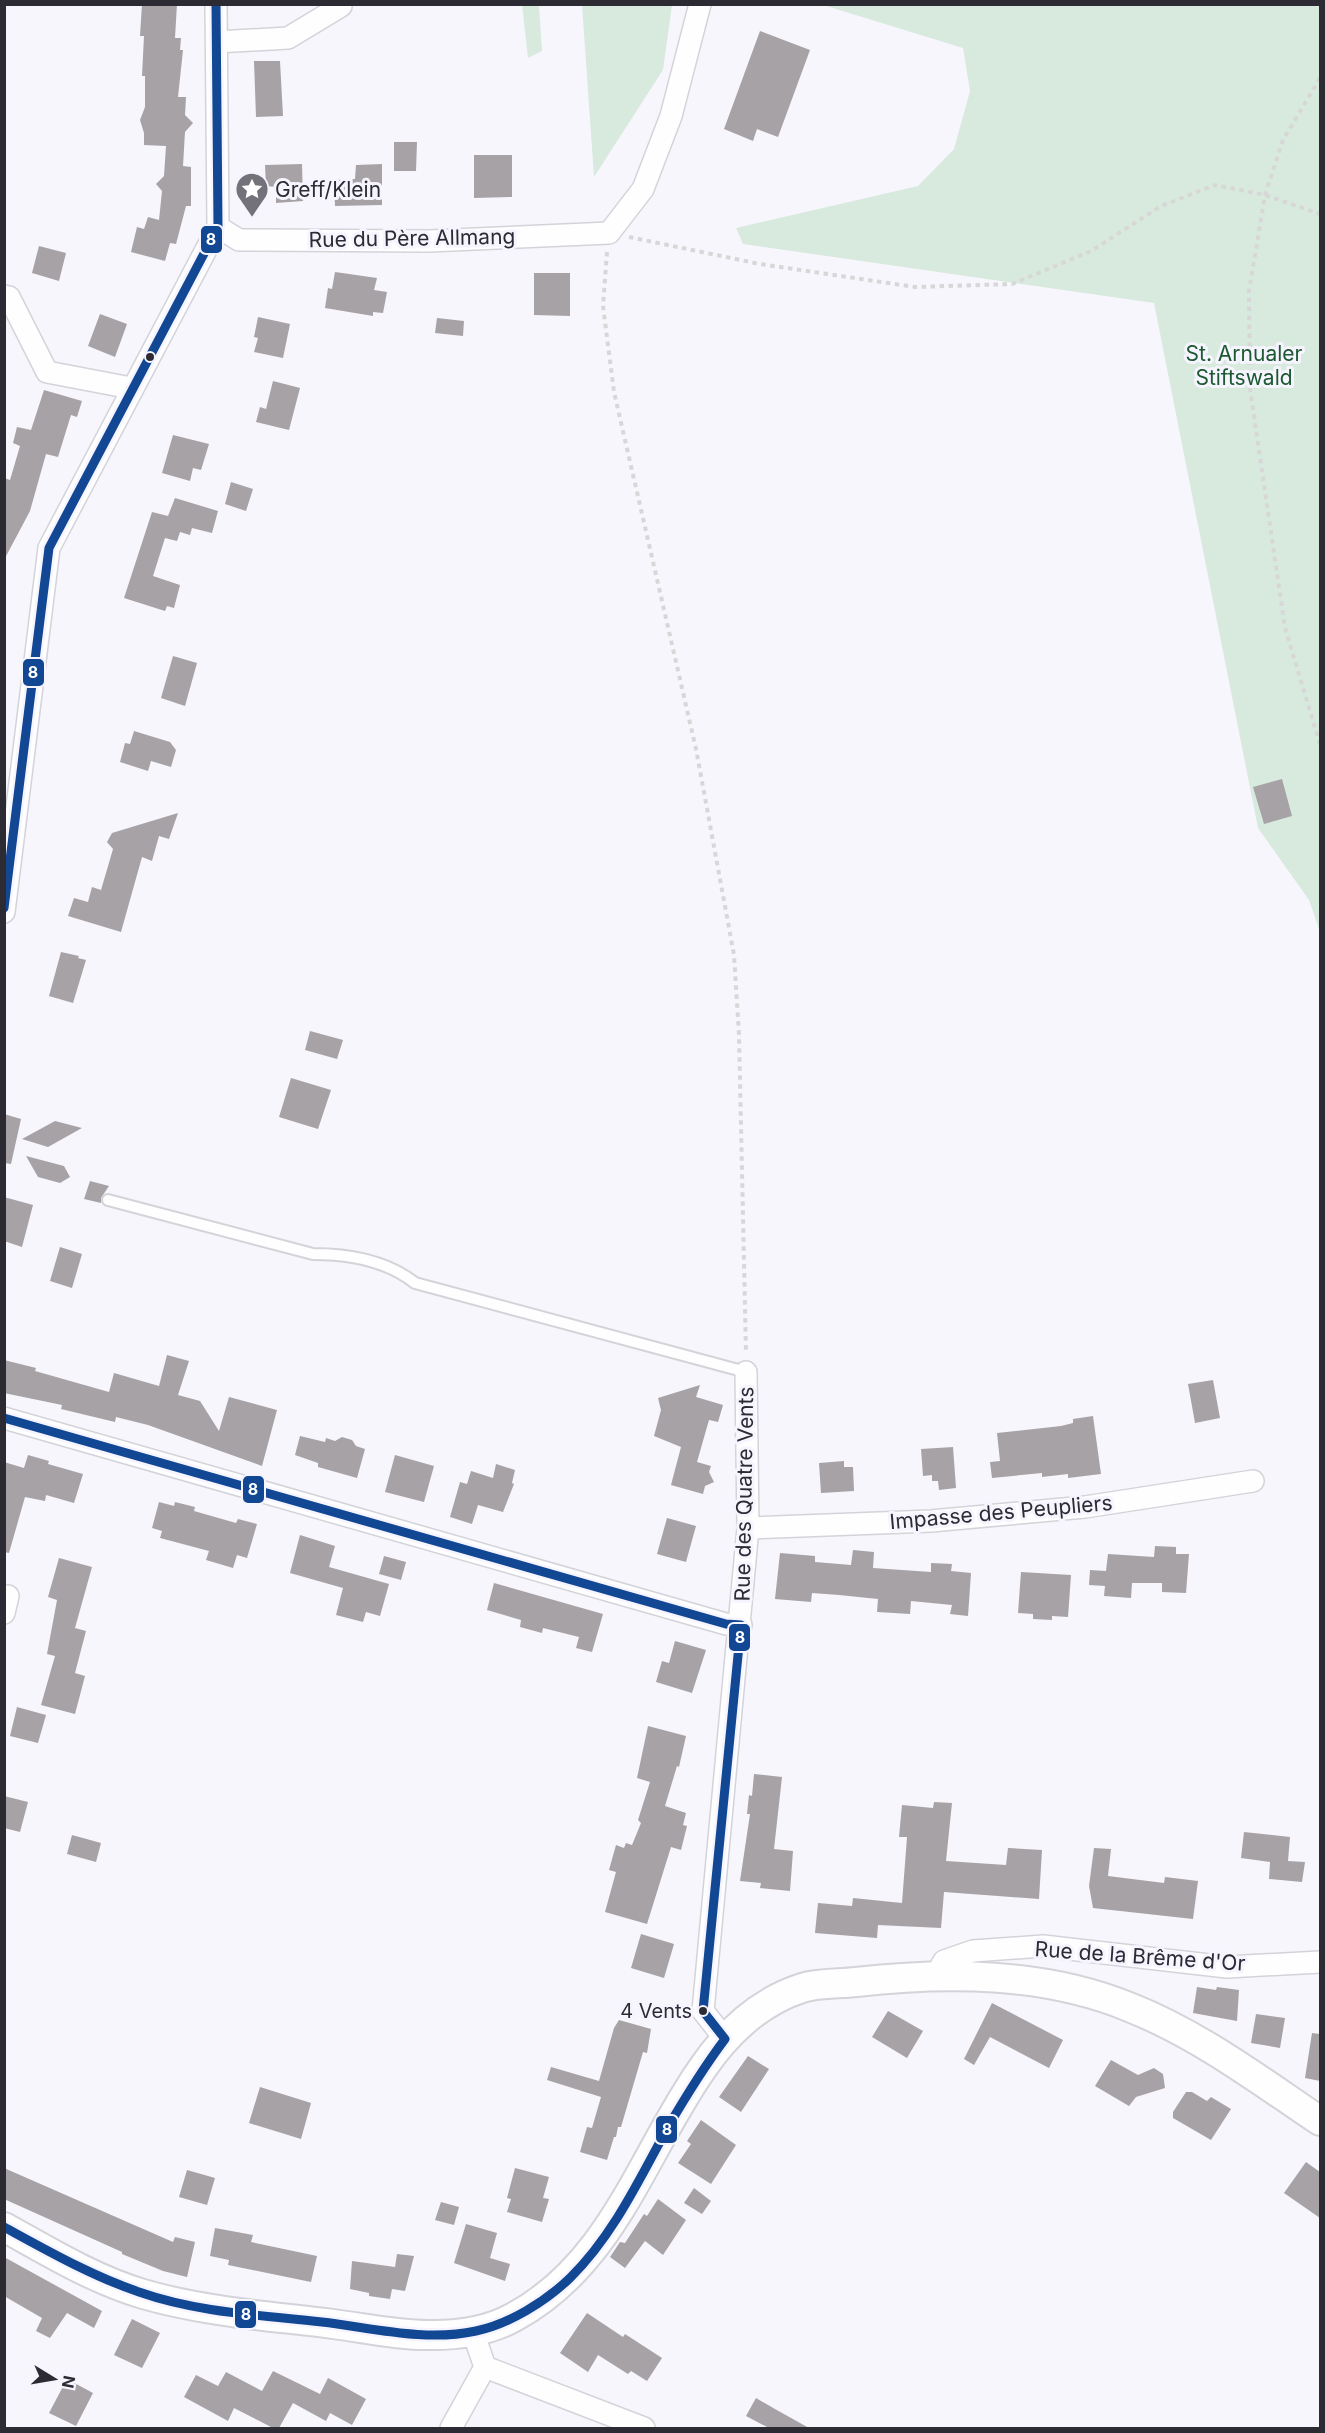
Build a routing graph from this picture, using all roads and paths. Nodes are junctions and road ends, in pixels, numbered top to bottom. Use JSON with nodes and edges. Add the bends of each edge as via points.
{"nodes":[{"id":1,"x":216,"y":4,"type":"edge"},
{"id":2,"x":700,"y":4,"type":"edge"},
{"id":3,"x":340,"y":6,"type":"edge"},
{"id":4,"x":217,"y":42,"type":"junction"},
{"id":5,"x":1320,"y":78,"type":"edge"},
{"id":6,"x":1265,"y":195,"type":"junction"},
{"id":7,"x":1320,"y":214,"type":"edge"},
{"id":8,"x":218,"y":227,"type":"junction"},
{"id":9,"x":609,"y":233,"type":"junction"},
{"id":10,"x":4,"y":296,"type":"edge"},
{"id":11,"x":131,"y":388,"type":"junction"},
{"id":12,"x":1320,"y":744,"type":"edge"},
{"id":13,"x":4,"y":912,"type":"edge"},
{"id":14,"x":108,"y":1200,"type":"dead end"},
{"id":15,"x":746,"y":1372,"type":"junction"},
{"id":16,"x":4,"y":1418,"type":"edge"},
{"id":17,"x":1253,"y":1481,"type":"dead end"},
{"id":18,"x":748,"y":1528,"type":"junction"},
{"id":19,"x":741,"y":1625,"type":"junction"},
{"id":20,"x":1320,"y":1962,"type":"edge"},
{"id":21,"x":935,"y":1977,"type":"junction"},
{"id":22,"x":725,"y":2039,"type":"junction"},
{"id":23,"x":1320,"y":2121,"type":"edge"},
{"id":24,"x":4,"y":2227,"type":"edge"},
{"id":25,"x":473,"y":2332,"type":"junction"},
{"id":26,"x":484,"y":2367,"type":"junction"},
{"id":27,"x":451,"y":2428,"type":"edge"},
{"id":28,"x":644,"y":2428,"type":"edge"}],
"edges":[{"from":1,"to":4,"type":"street"},
{"from":2,"to":9,"type":"street","via":[[671,116],[643,189]]},
{"from":3,"to":4,"type":"street","via":[[288,38]]},
{"from":4,"to":8,"type":"street"},
{"from":5,"to":6,"type":"path","via":[[1283,140]]},
{"from":6,"to":7,"type":"path"},
{"from":6,"to":9,"type":"path","via":[[1215,185],[1161,206],[1091,251],[1012,284],[915,287],[760,264]]},
{"from":6,"to":12,"type":"path","via":[[1249,291],[1250,389],[1285,628]]},
{"from":8,"to":9,"type":"street","name":"Rue du Père Allmang","via":[[239,240],[429,241]]},
{"from":8,"to":11,"type":"street"},
{"from":9,"to":15,"type":"path","via":[[603,306],[614,392],[696,749],[734,955]]},
{"from":10,"to":11,"type":"street","via":[[9,297],[47,372]]},
{"from":11,"to":13,"type":"street","via":[[49,548]]},
{"from":14,"to":15,"type":"lane","via":[[313,1254],[343,1254],[398,1269],[415,1282]]},
{"from":15,"to":18,"type":"street","name":"Rue des Quatre Vents"},
{"from":16,"to":19,"type":"street","via":[[726,1624]]},
{"from":17,"to":18,"type":"street","name":"Impasse des Peupliers","via":[[1085,1507],[931,1521]]},
{"from":18,"to":19,"type":"street","name":"Rue des Quatre Vents"},
{"from":19,"to":22,"type":"street","name":"Rue des Quatre Vents","via":[[703,2011]]},
{"from":20,"to":21,"type":"street","name":"Rue de la Brême d'Or","via":[[1227,1966],[1043,1946],[973,1951],[944,1961]]},
{"from":21,"to":22,"type":"street","via":[[804,1987],[744,2019]]},
{"from":21,"to":23,"type":"street","via":[[1051,1983],[1129,2007],[1216,2050]]},
{"from":22,"to":25,"type":"street","via":[[701,2069],[612,2225],[575,2273],[518,2315]]},
{"from":24,"to":25,"type":"street","via":[[88,2273],[142,2294],[203,2308],[430,2336]]},
{"from":25,"to":26,"type":"street"},
{"from":26,"to":27,"type":"street"},
{"from":26,"to":28,"type":"street"}]}
